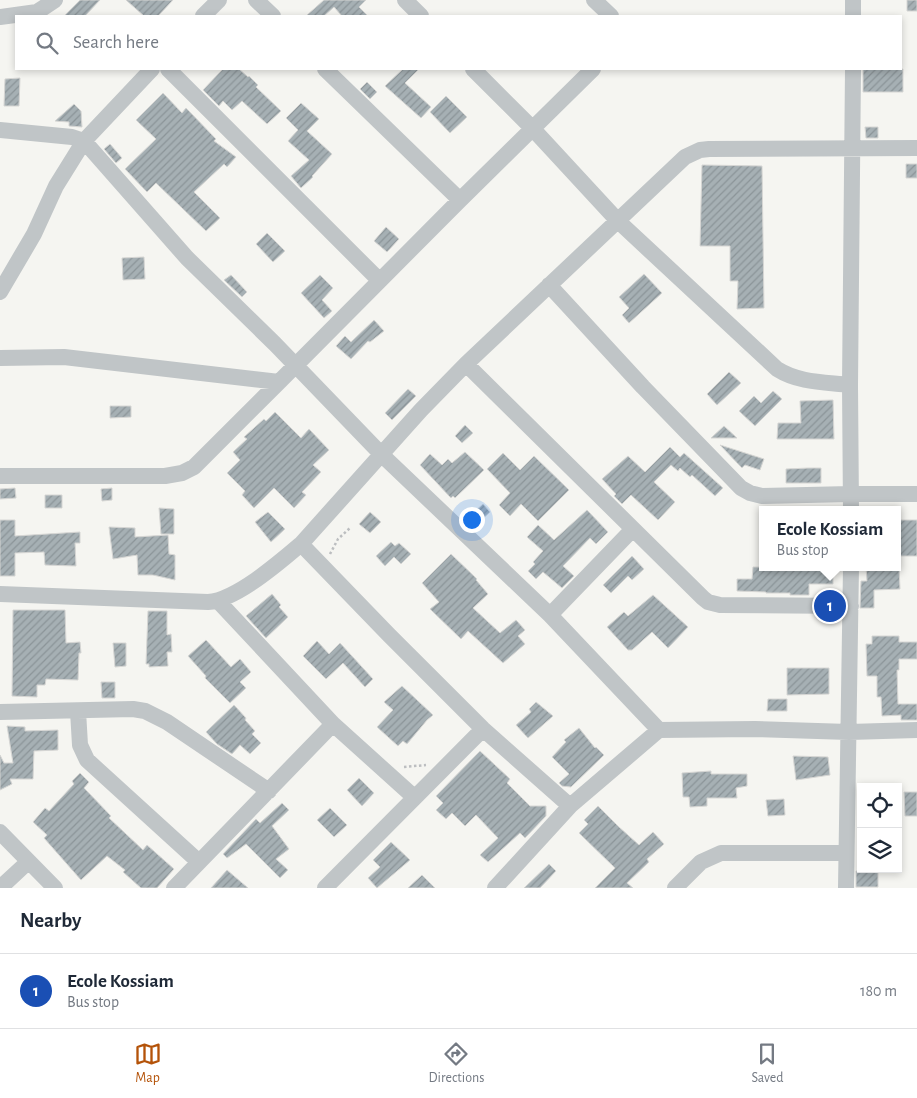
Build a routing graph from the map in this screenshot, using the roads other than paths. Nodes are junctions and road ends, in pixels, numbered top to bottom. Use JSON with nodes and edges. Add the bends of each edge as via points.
{"nodes":[{"id":1,"x":55,"y":0,"type":"edge"},
{"id":2,"x":219,"y":0,"type":"edge"},
{"id":3,"x":256,"y":0,"type":"edge"},
{"id":4,"x":405,"y":0,"type":"edge"},
{"id":5,"x":594,"y":0,"type":"edge"},
{"id":6,"x":853,"y":0,"type":"edge"},
{"id":7,"x":204,"y":15,"type":"edge"},
{"id":8,"x":272,"y":15,"type":"edge"},
{"id":9,"x":420,"y":15,"type":"edge"},
{"id":10,"x":610,"y":15,"type":"edge"},
{"id":11,"x":854,"y":15,"type":"edge"},
{"id":12,"x":0,"y":17,"type":"edge"},
{"id":13,"x":151,"y":70,"type":"edge"},
{"id":14,"x":169,"y":70,"type":"edge"},
{"id":15,"x":327,"y":70,"type":"edge"},
{"id":16,"x":475,"y":70,"type":"edge"},
{"id":17,"x":592,"y":70,"type":"edge"},
{"id":18,"x":853,"y":70,"type":"edge"},
{"id":19,"x":533,"y":128,"type":"junction"},
{"id":20,"x":0,"y":130,"type":"edge"},
{"id":21,"x":84,"y":141,"type":"junction"},
{"id":22,"x":917,"y":148,"type":"edge"},
{"id":23,"x":852,"y":149,"type":"junction"},
{"id":24,"x":460,"y":200,"type":"junction"},
{"id":25,"x":618,"y":221,"type":"junction"},
{"id":26,"x":379,"y":280,"type":"junction"},
{"id":27,"x":549,"y":285,"type":"junction"},
{"id":28,"x":0,"y":292,"type":"edge"},
{"id":29,"x":0,"y":358,"type":"edge"},
{"id":30,"x":466,"y":364,"type":"junction"},
{"id":31,"x":296,"y":365,"type":"junction"},
{"id":32,"x":279,"y":382,"type":"junction"},
{"id":33,"x":850,"y":385,"type":"junction"},
{"id":34,"x":382,"y":455,"type":"junction"},
{"id":35,"x":0,"y":476,"type":"edge"},
{"id":36,"x":917,"y":494,"type":"edge"},
{"id":37,"x":851,"y":502,"type":"edge"},
{"id":38,"x":632,"y":530,"type":"junction"},
{"id":39,"x":301,"y":544,"type":"junction"},
{"id":40,"x":851,"y":571,"type":"edge"},
{"id":41,"x":0,"y":594,"type":"edge"},
{"id":42,"x":218,"y":601,"type":"junction"},
{"id":43,"x":851,"y":606,"type":"junction"},
{"id":44,"x":550,"y":615,"type":"junction"},
{"id":45,"x":0,"y":712,"type":"edge"},
{"id":46,"x":78,"y":712,"type":"junction"},
{"id":47,"x":333,"y":724,"type":"junction"},
{"id":48,"x":483,"y":729,"type":"junction"},
{"id":49,"x":660,"y":730,"type":"junction"},
{"id":50,"x":917,"y":730,"type":"edge"},
{"id":51,"x":849,"y":732,"type":"junction"},
{"id":52,"x":269,"y":791,"type":"junction"},
{"id":53,"x":414,"y":797,"type":"junction"},
{"id":54,"x":570,"y":806,"type":"junction"},
{"id":55,"x":0,"y":832,"type":"edge"},
{"id":56,"x":846,"y":853,"type":"junction"},
{"id":57,"x":28,"y":862,"type":"junction"},
{"id":58,"x":199,"y":862,"type":"junction"},
{"id":59,"x":0,"y":888,"type":"edge"},
{"id":60,"x":55,"y":888,"type":"edge"},
{"id":61,"x":174,"y":888,"type":"edge"},
{"id":62,"x":325,"y":888,"type":"edge"},
{"id":63,"x":495,"y":888,"type":"edge"},
{"id":64,"x":675,"y":888,"type":"edge"},
{"id":65,"x":846,"y":888,"type":"edge"}],
"edges":[{"from":1,"to":12,"type":"street","via":[[37,12]]},
{"from":2,"to":7,"type":"street"},
{"from":3,"to":8,"type":"street"},
{"from":4,"to":9,"type":"street"},
{"from":5,"to":10,"type":"street"},
{"from":6,"to":11,"type":"street"},
{"from":13,"to":21,"type":"street"},
{"from":14,"to":26,"type":"street"},
{"from":15,"to":24,"type":"street"},
{"from":16,"to":19,"type":"street"},
{"from":17,"to":19,"type":"street"},
{"from":18,"to":23,"type":"street"},
{"from":19,"to":24,"type":"street"},
{"from":19,"to":25,"type":"street"},
{"from":20,"to":21,"type":"street"},
{"from":21,"to":28,"type":"street","via":[[56,186],[34,234]]},
{"from":21,"to":31,"type":"street","via":[[187,258]]},
{"from":22,"to":23,"type":"street"},
{"from":23,"to":25,"type":"street","via":[[700,150],[685,157]]},
{"from":23,"to":33,"type":"street"},
{"from":24,"to":26,"type":"street"},
{"from":25,"to":27,"type":"street"},
{"from":25,"to":33,"type":"street","via":[[777,369],[800,380]]},
{"from":26,"to":31,"type":"street"},
{"from":27,"to":30,"type":"street"},
{"from":27,"to":37,"type":"street","via":[[745,491],[762,496]]},
{"from":29,"to":32,"type":"street","via":[[64,357]]},
{"from":30,"to":34,"type":"street"},
{"from":30,"to":38,"type":"street"},
{"from":31,"to":32,"type":"street"},
{"from":31,"to":34,"type":"street"},
{"from":32,"to":35,"type":"street","via":[[194,467],[182,473],[165,476]]},
{"from":33,"to":37,"type":"street"},
{"from":34,"to":39,"type":"street"},
{"from":34,"to":44,"type":"street"},
{"from":36,"to":37,"type":"street"},
{"from":38,"to":43,"type":"street","via":[[696,592],[713,604]]},
{"from":38,"to":44,"type":"street"},
{"from":39,"to":42,"type":"street","via":[[233,594]]},
{"from":39,"to":48,"type":"street"},
{"from":40,"to":43,"type":"street"},
{"from":41,"to":42,"type":"street"},
{"from":42,"to":47,"type":"street"},
{"from":43,"to":51,"type":"street"},
{"from":44,"to":49,"type":"street"},
{"from":45,"to":46,"type":"street"},
{"from":46,"to":52,"type":"street","via":[[133,709],[153,714]]},
{"from":46,"to":58,"type":"street","via":[[80,745],[87,760]]},
{"from":47,"to":52,"type":"street"},
{"from":47,"to":53,"type":"street"},
{"from":48,"to":53,"type":"street"},
{"from":48,"to":54,"type":"street"},
{"from":49,"to":51,"type":"street"},
{"from":49,"to":54,"type":"street"},
{"from":50,"to":51,"type":"street"},
{"from":51,"to":56,"type":"street"},
{"from":52,"to":58,"type":"street"},
{"from":53,"to":62,"type":"street"},
{"from":54,"to":63,"type":"street"},
{"from":55,"to":57,"type":"street"},
{"from":56,"to":64,"type":"street","via":[[721,853],[701,862]]},
{"from":56,"to":65,"type":"street"},
{"from":57,"to":59,"type":"street"},
{"from":57,"to":60,"type":"street"},
{"from":58,"to":61,"type":"street"}]}
